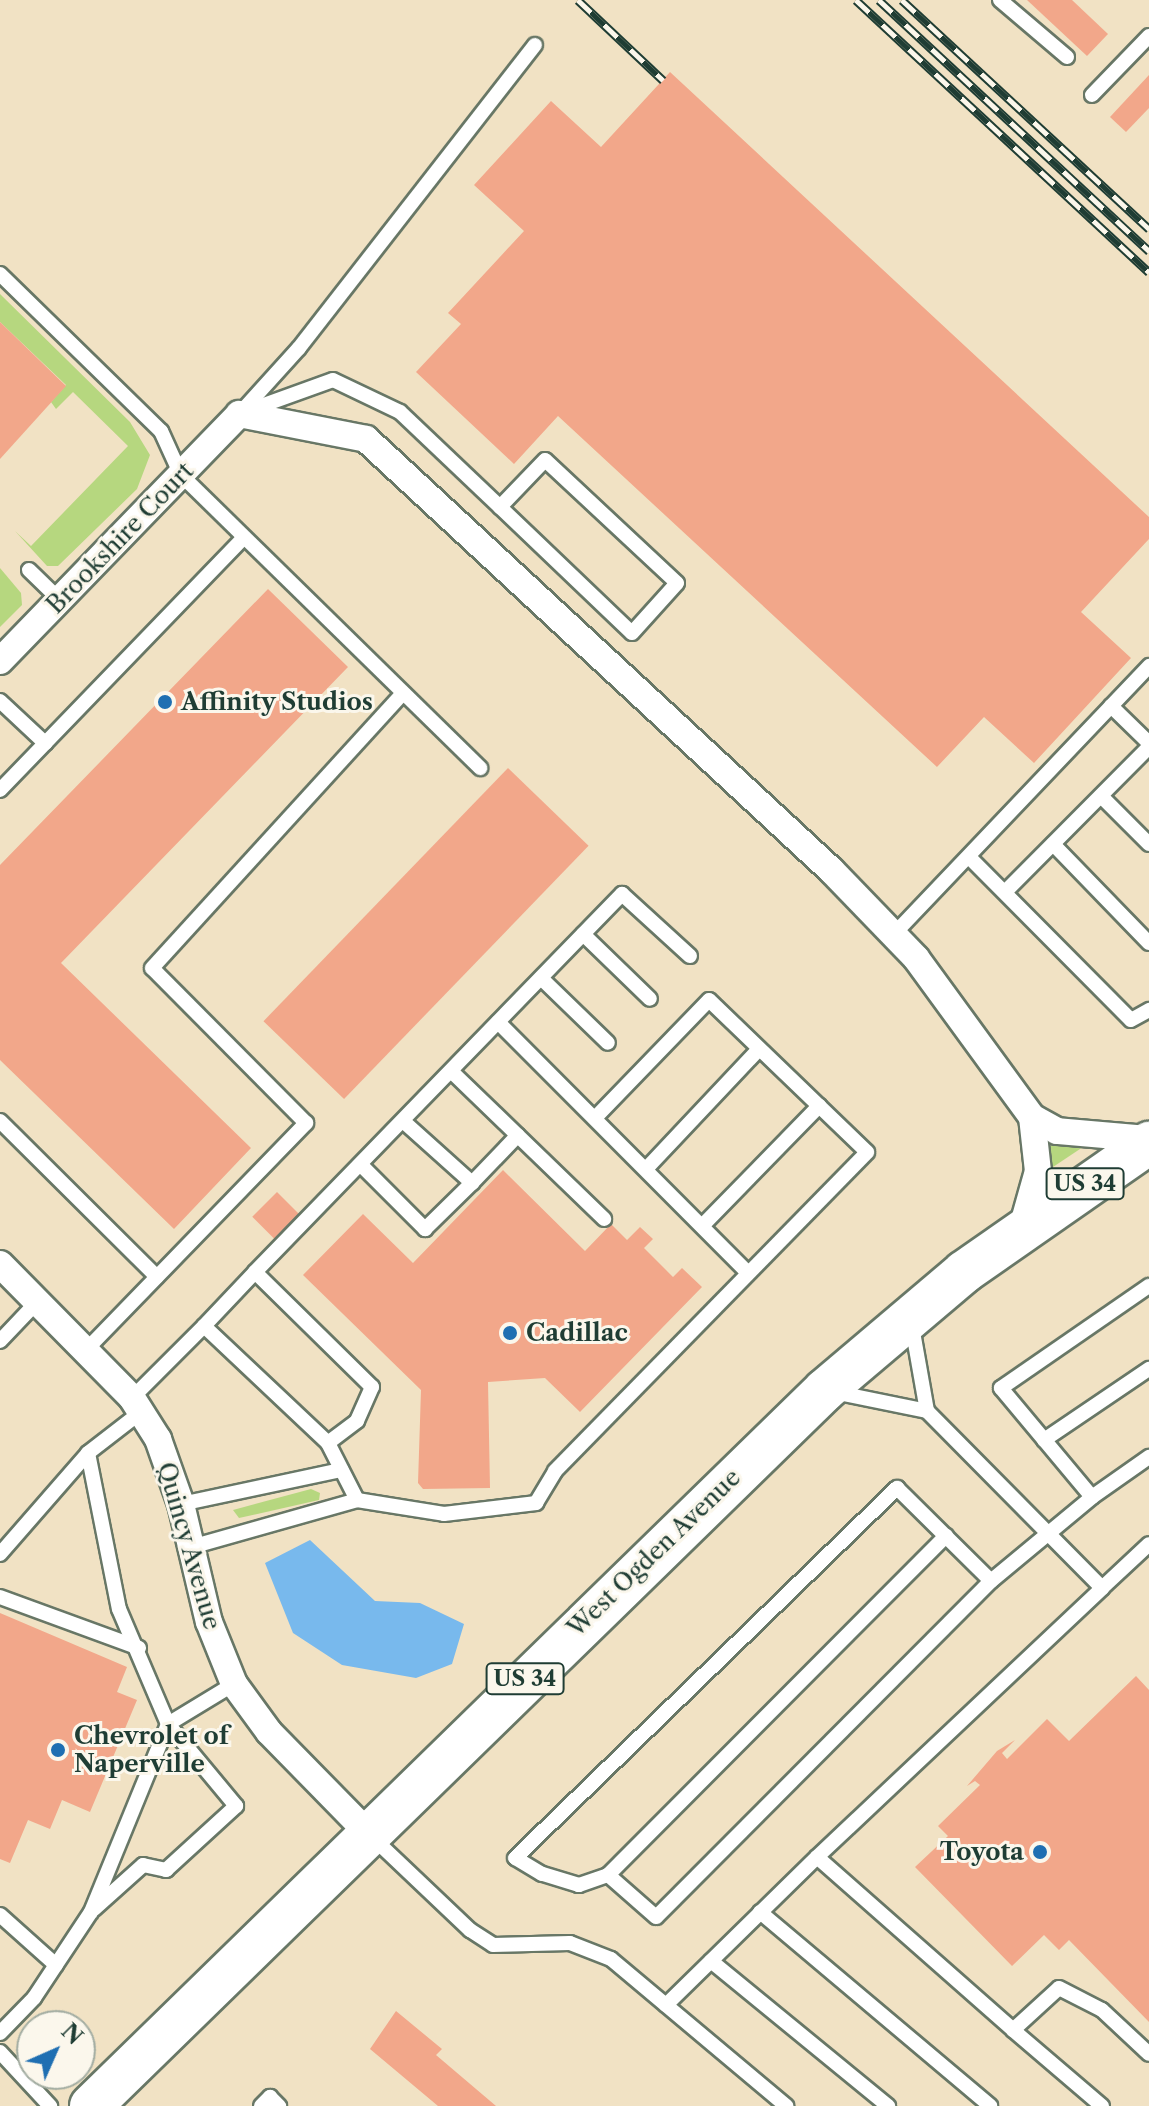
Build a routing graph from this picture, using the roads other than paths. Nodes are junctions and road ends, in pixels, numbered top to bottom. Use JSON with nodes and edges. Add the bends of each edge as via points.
{"nodes":[{"id":1,"x":1000,"y":0,"type":"edge"},
{"id":2,"x":1149,"y":36,"type":"edge"},
{"id":3,"x":535,"y":45,"type":"dead end"},
{"id":4,"x":1067,"y":57,"type":"dead end"},
{"id":5,"x":1092,"y":95,"type":"dead end"},
{"id":6,"x":0,"y":274,"type":"edge"},
{"id":7,"x":239,"y":414,"type":"junction"},
{"id":8,"x":181,"y":475,"type":"junction"},
{"id":9,"x":500,"y":507,"type":"junction"},
{"id":10,"x":244,"y":537,"type":"junction"},
{"id":11,"x":29,"y":570,"type":"dead end"},
{"id":12,"x":60,"y":600,"type":"junction"},
{"id":13,"x":0,"y":661,"type":"edge"},
{"id":14,"x":1149,"y":666,"type":"edge"},
{"id":15,"x":403,"y":693,"type":"junction"},
{"id":16,"x":0,"y":701,"type":"edge"},
{"id":17,"x":1111,"y":706,"type":"junction"},
{"id":18,"x":45,"y":743,"type":"junction"},
{"id":19,"x":1149,"y":745,"type":"edge"},
{"id":20,"x":480,"y":768,"type":"dead end"},
{"id":21,"x":0,"y":790,"type":"edge"},
{"id":22,"x":1101,"y":796,"type":"junction"},
{"id":23,"x":1053,"y":844,"type":"junction"},
{"id":24,"x":1149,"y":844,"type":"edge"},
{"id":25,"x":970,"y":858,"type":"junction"},
{"id":26,"x":1005,"y":892,"type":"junction"},
{"id":27,"x":895,"y":933,"type":"junction"},
{"id":28,"x":583,"y":934,"type":"junction"},
{"id":29,"x":1149,"y":943,"type":"edge"},
{"id":30,"x":690,"y":956,"type":"dead end"},
{"id":31,"x":541,"y":978,"type":"junction"},
{"id":32,"x":650,"y":999,"type":"dead end"},
{"id":33,"x":1149,"y":1010,"type":"edge"},
{"id":34,"x":498,"y":1022,"type":"junction"},
{"id":35,"x":608,"y":1043,"type":"dead end"},
{"id":36,"x":759,"y":1049,"type":"junction"},
{"id":37,"x":451,"y":1071,"type":"junction"},
{"id":38,"x":819,"y":1106,"type":"junction"},
{"id":39,"x":1032,"y":1117,"type":"junction"},
{"id":40,"x":595,"y":1118,"type":"junction"},
{"id":41,"x":0,"y":1121,"type":"edge"},
{"id":42,"x":403,"y":1121,"type":"junction"},
{"id":43,"x":518,"y":1135,"type":"junction"},
{"id":44,"x":1149,"y":1141,"type":"edge"},
{"id":45,"x":361,"y":1165,"type":"junction"},
{"id":46,"x":646,"y":1169,"type":"junction"},
{"id":47,"x":472,"y":1183,"type":"junction"},
{"id":48,"x":604,"y":1219,"type":"dead end"},
{"id":49,"x":702,"y":1226,"type":"junction"},
{"id":50,"x":1022,"y":1228,"type":"junction"},
{"id":51,"x":0,"y":1264,"type":"edge"},
{"id":52,"x":255,"y":1272,"type":"junction"},
{"id":53,"x":748,"y":1273,"type":"junction"},
{"id":54,"x":157,"y":1277,"type":"junction"},
{"id":55,"x":1149,"y":1286,"type":"edge"},
{"id":56,"x":38,"y":1301,"type":"junction"},
{"id":57,"x":912,"y":1314,"type":"junction"},
{"id":58,"x":204,"y":1326,"type":"junction"},
{"id":59,"x":0,"y":1341,"type":"edge"},
{"id":60,"x":87,"y":1349,"type":"junction"},
{"id":61,"x":1149,"y":1369,"type":"edge"},
{"id":62,"x":825,"y":1390,"type":"junction"},
{"id":63,"x":137,"y":1405,"type":"junction"},
{"id":64,"x":927,"y":1411,"type":"junction"},
{"id":65,"x":1044,"y":1440,"type":"junction"},
{"id":66,"x":328,"y":1443,"type":"junction"},
{"id":67,"x":88,"y":1453,"type":"junction"},
{"id":68,"x":1149,"y":1457,"type":"edge"},
{"id":69,"x":341,"y":1470,"type":"junction"},
{"id":70,"x":1092,"y":1497,"type":"junction"},
{"id":71,"x":357,"y":1500,"type":"junction"},
{"id":72,"x":181,"y":1504,"type":"junction"},
{"id":73,"x":1048,"y":1534,"type":"junction"},
{"id":74,"x":946,"y":1536,"type":"junction"},
{"id":75,"x":1149,"y":1544,"type":"edge"},
{"id":76,"x":191,"y":1547,"type":"junction"},
{"id":77,"x":0,"y":1554,"type":"edge"},
{"id":78,"x":991,"y":1581,"type":"junction"},
{"id":79,"x":1102,"y":1588,"type":"junction"},
{"id":80,"x":0,"y":1597,"type":"edge"},
{"id":81,"x":139,"y":1648,"type":"junction"},
{"id":82,"x":234,"y":1684,"type":"junction"},
{"id":83,"x":168,"y":1724,"type":"junction"},
{"id":84,"x":370,"y":1835,"type":"junction"},
{"id":85,"x":817,"y":1857,"type":"junction"},
{"id":86,"x":608,"y":1875,"type":"junction"},
{"id":87,"x":91,"y":1912,"type":"junction"},
{"id":88,"x":760,"y":1912,"type":"junction"},
{"id":89,"x":0,"y":1915,"type":"edge"},
{"id":90,"x":711,"y":1961,"type":"junction"},
{"id":91,"x":56,"y":1965,"type":"junction"},
{"id":92,"x":666,"y":2005,"type":"junction"},
{"id":93,"x":1013,"y":2030,"type":"junction"},
{"id":94,"x":0,"y":2033,"type":"edge"},
{"id":95,"x":0,"y":2052,"type":"edge"},
{"id":96,"x":1149,"y":2054,"type":"edge"},
{"id":97,"x":50,"y":2106,"type":"edge"},
{"id":98,"x":91,"y":2106,"type":"edge"},
{"id":99,"x":261,"y":2106,"type":"edge"},
{"id":100,"x":279,"y":2106,"type":"edge"},
{"id":101,"x":786,"y":2106,"type":"edge"},
{"id":102,"x":888,"y":2106,"type":"edge"},
{"id":103,"x":990,"y":2106,"type":"edge"},
{"id":104,"x":1102,"y":2106,"type":"edge"}],
"edges":[{"from":1,"to":4,"type":"lane"},
{"from":2,"to":5,"type":"lane"},
{"from":3,"to":7,"type":"lane","via":[[299,348]]},
{"from":6,"to":8,"type":"lane","via":[[161,431]]},
{"from":7,"to":8,"type":"street","name":"Brookshire Court"},
{"from":7,"to":9,"type":"lane","via":[[333,380],[400,412]]},
{"from":7,"to":27,"type":"street","via":[[366,439]]},
{"from":8,"to":10,"type":"lane"},
{"from":8,"to":12,"type":"street","name":"Brookshire Court"},
{"from":9,"to":9,"type":"lane","via":[[632,633],[677,583],[545,460]]},
{"from":10,"to":15,"type":"lane"},
{"from":10,"to":18,"type":"lane"},
{"from":11,"to":12,"type":"lane"},
{"from":12,"to":13,"type":"street","name":"Brookshire Court"},
{"from":14,"to":17,"type":"lane"},
{"from":15,"to":20,"type":"lane"},
{"from":15,"to":54,"type":"lane","via":[[152,968],[306,1123]]},
{"from":16,"to":18,"type":"lane"},
{"from":17,"to":19,"type":"lane"},
{"from":17,"to":25,"type":"lane"},
{"from":18,"to":21,"type":"lane"},
{"from":19,"to":22,"type":"lane"},
{"from":22,"to":23,"type":"lane"},
{"from":22,"to":24,"type":"lane"},
{"from":23,"to":26,"type":"lane"},
{"from":23,"to":29,"type":"lane"},
{"from":25,"to":26,"type":"lane"},
{"from":25,"to":27,"type":"lane"},
{"from":26,"to":33,"type":"lane","via":[[1131,1020]]},
{"from":27,"to":39,"type":"street"},
{"from":28,"to":30,"type":"lane","via":[[622,894]]},
{"from":28,"to":31,"type":"lane"},
{"from":28,"to":32,"type":"lane"},
{"from":31,"to":34,"type":"lane"},
{"from":31,"to":35,"type":"lane"},
{"from":34,"to":37,"type":"lane"},
{"from":34,"to":40,"type":"lane"},
{"from":36,"to":38,"type":"lane"},
{"from":36,"to":40,"type":"lane","via":[[709,1000]]},
{"from":36,"to":46,"type":"lane"},
{"from":37,"to":42,"type":"lane"},
{"from":37,"to":43,"type":"lane"},
{"from":38,"to":49,"type":"lane"},
{"from":38,"to":53,"type":"lane","via":[[867,1152]]},
{"from":39,"to":44,"type":"street","via":[[1057,1131]]},
{"from":39,"to":50,"type":"street","via":[[1038,1171]]},
{"from":40,"to":46,"type":"lane"},
{"from":41,"to":54,"type":"lane"},
{"from":42,"to":45,"type":"lane"},
{"from":42,"to":47,"type":"lane"},
{"from":43,"to":47,"type":"lane"},
{"from":43,"to":48,"type":"lane"},
{"from":44,"to":50,"type":"main road","name":"West Ogden Avenue","number":"US 34"},
{"from":45,"to":47,"type":"lane","via":[[425,1229]]},
{"from":45,"to":52,"type":"lane"},
{"from":46,"to":49,"type":"lane"},
{"from":49,"to":53,"type":"lane"},
{"from":50,"to":57,"type":"main road","name":"West Ogden Avenue","number":"US 34"},
{"from":51,"to":56,"type":"street","name":"Quincy Avenue"},
{"from":52,"to":58,"type":"lane"},
{"from":52,"to":66,"type":"lane","via":[[372,1387],[357,1421]]},
{"from":53,"to":71,"type":"lane","via":[[555,1471],[536,1503],[444,1514]]},
{"from":54,"to":60,"type":"lane"},
{"from":55,"to":65,"type":"lane","via":[[1001,1388]]},
{"from":56,"to":59,"type":"lane"},
{"from":56,"to":60,"type":"street","name":"Quincy Avenue"},
{"from":57,"to":62,"type":"main road","name":"West Ogden Avenue","number":"US 34"},
{"from":57,"to":64,"type":"lane","via":[[914,1358]]},
{"from":58,"to":63,"type":"lane"},
{"from":58,"to":66,"type":"lane"},
{"from":60,"to":63,"type":"street","name":"Quincy Avenue"},
{"from":61,"to":65,"type":"lane"},
{"from":62,"to":64,"type":"lane"},
{"from":62,"to":84,"type":"main road","name":"West Ogden Avenue","number":"US 34","via":[[681,1525]]},
{"from":63,"to":67,"type":"lane"},
{"from":63,"to":72,"type":"street","name":"Quincy Avenue","via":[[158,1439]]},
{"from":64,"to":73,"type":"lane"},
{"from":65,"to":70,"type":"lane"},
{"from":66,"to":69,"type":"lane"},
{"from":67,"to":77,"type":"lane"},
{"from":67,"to":81,"type":"lane","via":[[119,1609]]},
{"from":68,"to":70,"type":"lane"},
{"from":69,"to":71,"type":"lane"},
{"from":69,"to":72,"type":"lane"},
{"from":70,"to":73,"type":"lane"},
{"from":71,"to":76,"type":"lane"},
{"from":72,"to":76,"type":"street","name":"Quincy Avenue"},
{"from":73,"to":78,"type":"lane"},
{"from":73,"to":79,"type":"lane"},
{"from":74,"to":78,"type":"lane"},
{"from":74,"to":86,"type":"lane"},
{"from":74,"to":86,"type":"lane","via":[[897,1488],[515,1858],[542,1874],[579,1885]]},
{"from":75,"to":79,"type":"lane"},
{"from":76,"to":82,"type":"street","name":"Quincy Avenue","via":[[209,1622]]},
{"from":78,"to":86,"type":"lane","via":[[656,1917]]},
{"from":79,"to":85,"type":"lane"},
{"from":80,"to":81,"type":"lane"},
{"from":81,"to":83,"type":"lane"},
{"from":82,"to":83,"type":"lane"},
{"from":82,"to":84,"type":"street","name":"Quincy Avenue","via":[[269,1732]]},
{"from":83,"to":87,"type":"lane"},
{"from":83,"to":87,"type":"lane","via":[[236,1806],[166,1870],[143,1865]]},
{"from":84,"to":92,"type":"lane","via":[[470,1930],[493,1945],[584,1946],[611,1959]]},
{"from":84,"to":98,"type":"main road","name":"West Ogden Avenue","number":"US 34"},
{"from":85,"to":88,"type":"lane"},
{"from":85,"to":93,"type":"lane"},
{"from":87,"to":91,"type":"lane"},
{"from":88,"to":90,"type":"lane"},
{"from":88,"to":103,"type":"lane"},
{"from":89,"to":91,"type":"lane"},
{"from":90,"to":92,"type":"lane"},
{"from":90,"to":102,"type":"lane"},
{"from":91,"to":94,"type":"lane"},
{"from":92,"to":101,"type":"lane"},
{"from":93,"to":96,"type":"lane","via":[[1059,1988],[1102,2010]]},
{"from":93,"to":104,"type":"lane"},
{"from":95,"to":97,"type":"lane"},
{"from":99,"to":100,"type":"lane","via":[[270,2097]]}]}
